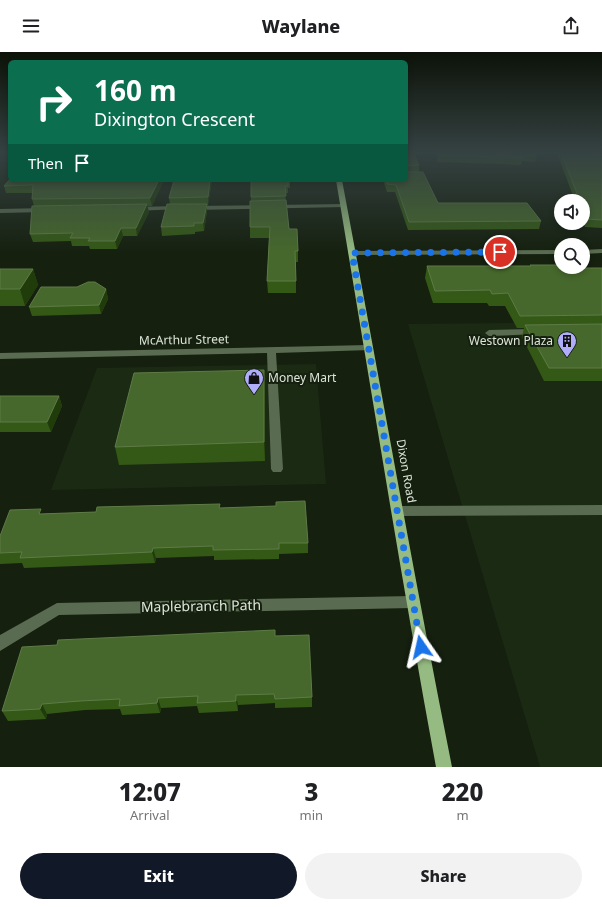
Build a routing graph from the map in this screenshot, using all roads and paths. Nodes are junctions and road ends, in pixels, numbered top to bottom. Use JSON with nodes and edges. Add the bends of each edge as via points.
{"nodes":[{"id":1,"x":340,"y":186,"type":"edge"},
{"id":2,"x":344,"y":206,"type":"junction"},
{"id":3,"x":126,"y":209,"type":"edge"},
{"id":4,"x":55,"y":210,"type":"edge"},
{"id":5,"x":0,"y":211,"type":"edge"},
{"id":6,"x":602,"y":251,"type":"edge"},
{"id":7,"x":554,"y":252,"type":"edge"},
{"id":8,"x":590,"y":252,"type":"edge"},
{"id":9,"x":352,"y":253,"type":"junction"},
{"id":10,"x":542,"y":332,"type":"edge"},
{"id":11,"x":489,"y":333,"type":"dead end"},
{"id":12,"x":368,"y":348,"type":"junction"},
{"id":13,"x":271,"y":351,"type":"junction"},
{"id":14,"x":0,"y":356,"type":"edge"},
{"id":15,"x":277,"y":469,"type":"dead end"},
{"id":16,"x":602,"y":510,"type":"edge"},
{"id":17,"x":398,"y":511,"type":"junction"},
{"id":18,"x":412,"y":602,"type":"junction"},
{"id":19,"x":0,"y":644,"type":"edge"},
{"id":20,"x":444,"y":767,"type":"edge"}],
"edges":[{"from":1,"to":2,"type":"main road","name":"Dixon Road"},
{"from":2,"to":3,"type":"street"},
{"from":2,"to":9,"type":"main road","name":"Dixon Road"},
{"from":4,"to":5,"type":"street"},
{"from":6,"to":8,"type":"street"},
{"from":7,"to":9,"type":"street"},
{"from":9,"to":12,"type":"main road","name":"Dixon Road"},
{"from":10,"to":11,"type":"street"},
{"from":12,"to":13,"type":"street","name":"McArthur Street"},
{"from":12,"to":17,"type":"main road","name":"Dixon Road"},
{"from":13,"to":14,"type":"street","name":"McArthur Street"},
{"from":13,"to":15,"type":"street"},
{"from":16,"to":17,"type":"street"},
{"from":17,"to":18,"type":"main road","name":"Dixon Road"},
{"from":18,"to":19,"type":"street","name":"Maplebranch Path","via":[[57,609]]},
{"from":18,"to":20,"type":"main road","name":"Dixon Road"}]}
